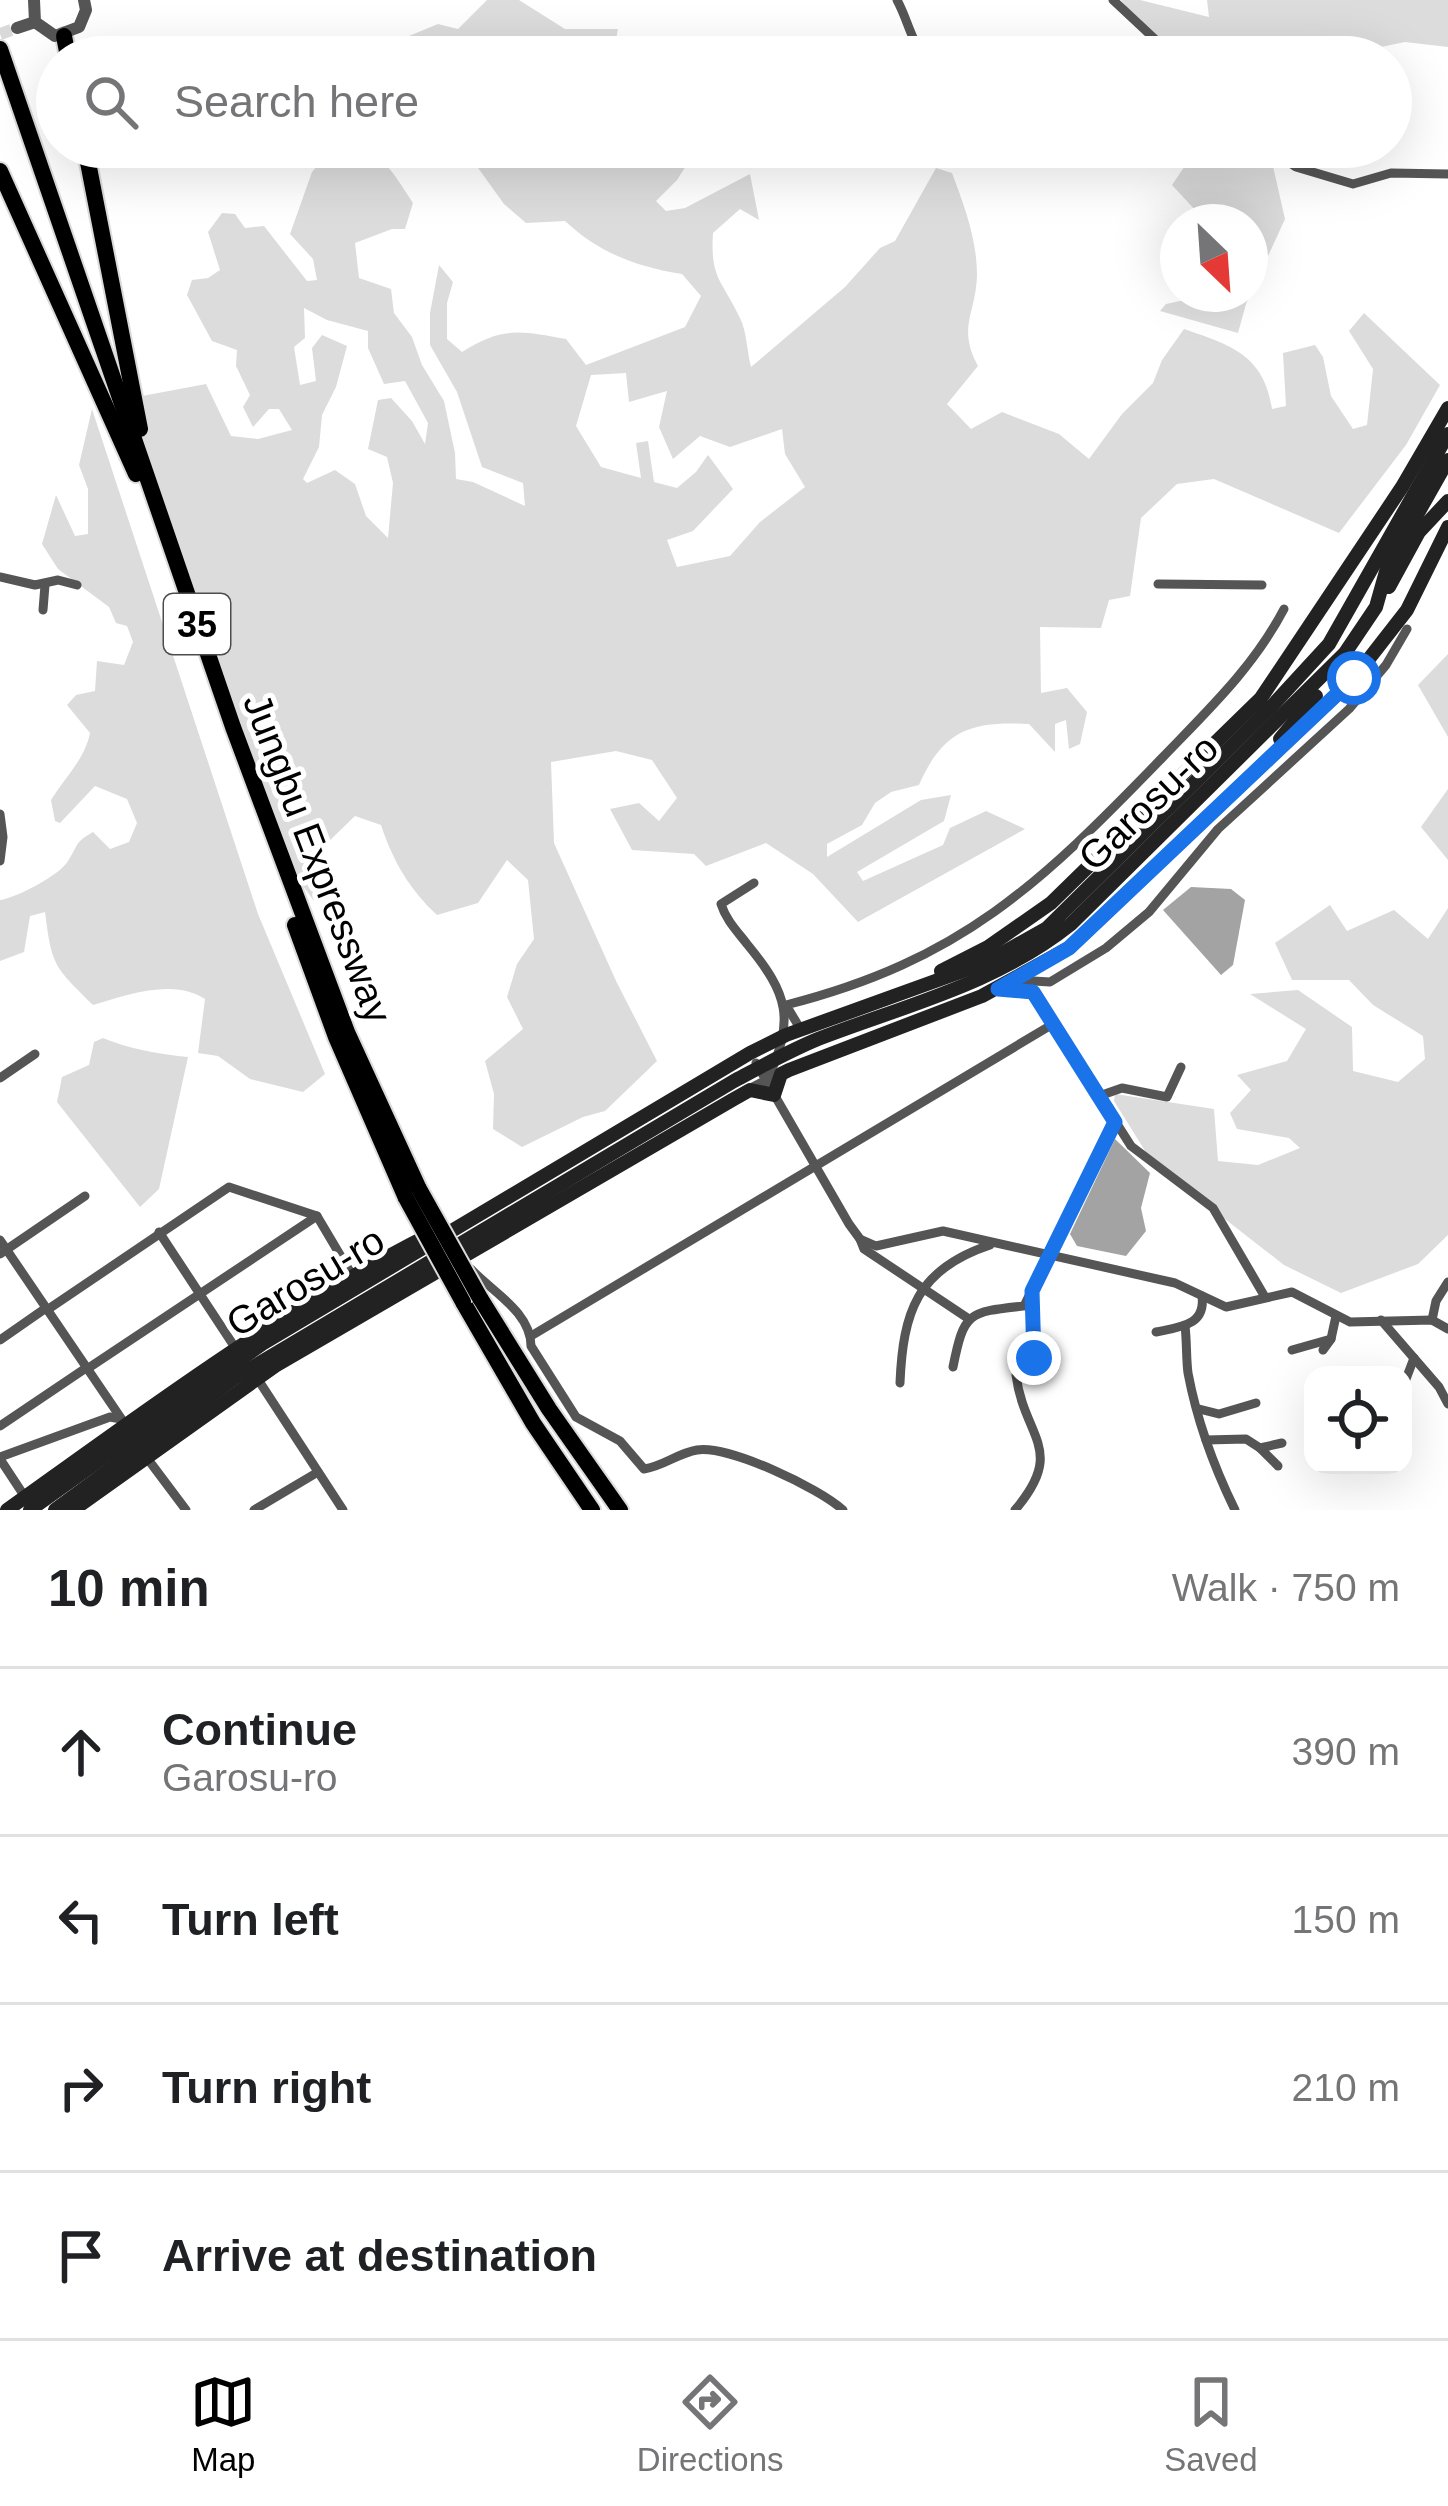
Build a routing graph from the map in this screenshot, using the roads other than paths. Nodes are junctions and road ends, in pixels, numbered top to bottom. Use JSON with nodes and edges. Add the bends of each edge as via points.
{"nodes":[{"id":1,"x":34,"y":0,"type":"edge"},
{"id":2,"x":84,"y":0,"type":"edge"},
{"id":3,"x":897,"y":0,"type":"edge"},
{"id":4,"x":1113,"y":0,"type":"edge"},
{"id":5,"x":35,"y":22,"type":"junction"},
{"id":6,"x":16,"y":28,"type":"tunnel mouth"},
{"id":7,"x":64,"y":36,"type":"joint"},
{"id":8,"x":910,"y":36,"type":"edge"},
{"id":9,"x":1152,"y":36,"type":"edge"},
{"id":10,"x":0,"y":50,"type":"edge"},
{"id":11,"x":0,"y":80,"type":"edge"},
{"id":12,"x":36,"y":158,"type":"edge"},
{"id":13,"x":39,"y":168,"type":"edge"},
{"id":14,"x":89,"y":168,"type":"edge"},
{"id":15,"x":1298,"y":168,"type":"edge"},
{"id":16,"x":0,"y":171,"type":"edge"},
{"id":17,"x":1448,"y":173,"type":"edge"},
{"id":18,"x":1448,"y":408,"type":"edge"},
{"id":19,"x":1448,"y":434,"type":"edge"},
{"id":20,"x":1448,"y":460,"type":"edge"},
{"id":21,"x":141,"y":473,"type":"junction"},
{"id":22,"x":1448,"y":501,"type":"edge"},
{"id":23,"x":1448,"y":527,"type":"edge"},
{"id":24,"x":0,"y":562,"type":"edge"},
{"id":25,"x":3,"y":577,"type":"edge"},
{"id":26,"x":1158,"y":584,"type":"dead end"},
{"id":27,"x":45,"y":585,"type":"junction"},
{"id":28,"x":77,"y":585,"type":"dead end"},
{"id":29,"x":1262,"y":585,"type":"dead end"},
{"id":30,"x":1376,"y":607,"type":"junction"},
{"id":31,"x":1284,"y":609,"type":"dead end"},
{"id":32,"x":43,"y":610,"type":"dead end"},
{"id":33,"x":1407,"y":629,"type":"dead end"},
{"id":34,"x":1345,"y":653,"type":"junction"},
{"id":35,"x":1221,"y":805,"type":"junction"},
{"id":36,"x":0,"y":814,"type":"edge"},
{"id":37,"x":0,"y":861,"type":"edge"},
{"id":38,"x":754,"y":884,"type":"dead end"},
{"id":39,"x":1017,"y":980,"type":"junction"},
{"id":40,"x":998,"y":989,"type":"junction"},
{"id":41,"x":786,"y":1005,"type":"junction"},
{"id":42,"x":860,"y":1008,"type":"junction"},
{"id":43,"x":1053,"y":1024,"type":"junction"},
{"id":44,"x":801,"y":1030,"type":"junction"},
{"id":45,"x":782,"y":1037,"type":"junction"},
{"id":46,"x":750,"y":1053,"type":"junction"},
{"id":47,"x":34,"y":1054,"type":"dead end"},
{"id":48,"x":778,"y":1057,"type":"junction"},
{"id":49,"x":1181,"y":1067,"type":"dead end"},
{"id":50,"x":0,"y":1078,"type":"edge"},
{"id":51,"x":770,"y":1079,"type":"junction"},
{"id":52,"x":1099,"y":1096,"type":"junction"},
{"id":53,"x":1115,"y":1122,"type":"junction"},
{"id":54,"x":816,"y":1168,"type":"junction"},
{"id":55,"x":86,"y":1196,"type":"dead end"},
{"id":56,"x":505,"y":1199,"type":"junction"},
{"id":57,"x":317,"y":1216,"type":"junction"},
{"id":58,"x":160,"y":1232,"type":"junction"},
{"id":59,"x":860,"y":1239,"type":"junction"},
{"id":60,"x":995,"y":1243,"type":"junction"},
{"id":61,"x":2,"y":1248,"type":"edge"},
{"id":62,"x":1051,"y":1256,"type":"junction"},
{"id":63,"x":459,"y":1257,"type":"junction"},
{"id":64,"x":352,"y":1275,"type":"junction"},
{"id":65,"x":1448,"y":1282,"type":"edge"},
{"id":66,"x":924,"y":1287,"type":"junction"},
{"id":67,"x":1032,"y":1291,"type":"junction"},
{"id":68,"x":200,"y":1294,"type":"junction"},
{"id":69,"x":1202,"y":1296,"type":"junction"},
{"id":70,"x":1264,"y":1297,"type":"junction"},
{"id":71,"x":471,"y":1300,"type":"junction"},
{"id":72,"x":47,"y":1309,"type":"junction"},
{"id":73,"x":1336,"y":1316,"type":"junction"},
{"id":74,"x":969,"y":1318,"type":"junction"},
{"id":75,"x":1381,"y":1320,"type":"junction"},
{"id":76,"x":1432,"y":1320,"type":"junction"},
{"id":77,"x":1185,"y":1326,"type":"junction"},
{"id":78,"x":1448,"y":1329,"type":"edge"},
{"id":79,"x":1156,"y":1332,"type":"dead end"},
{"id":80,"x":532,"y":1336,"type":"junction"},
{"id":81,"x":0,"y":1340,"type":"edge"},
{"id":82,"x":1331,"y":1340,"type":"junction"},
{"id":83,"x":236,"y":1349,"type":"junction"},
{"id":84,"x":1292,"y":1349,"type":"dead end"},
{"id":85,"x":1323,"y":1350,"type":"dead end"},
{"id":86,"x":1414,"y":1358,"type":"junction"},
{"id":87,"x":1411,"y":1366,"type":"edge"},
{"id":88,"x":953,"y":1367,"type":"dead end"},
{"id":89,"x":87,"y":1369,"type":"junction"},
{"id":90,"x":257,"y":1378,"type":"junction"},
{"id":91,"x":900,"y":1383,"type":"dead end"},
{"id":92,"x":1256,"y":1403,"type":"dead end"},
{"id":93,"x":1448,"y":1404,"type":"edge"},
{"id":94,"x":1199,"y":1408,"type":"junction"},
{"id":95,"x":0,"y":1426,"type":"edge"},
{"id":96,"x":133,"y":1437,"type":"junction"},
{"id":97,"x":1206,"y":1439,"type":"junction"},
{"id":98,"x":1282,"y":1442,"type":"dead end"},
{"id":99,"x":1260,"y":1448,"type":"junction"},
{"id":100,"x":0,"y":1458,"type":"edge"},
{"id":101,"x":1278,"y":1466,"type":"dead end"},
{"id":102,"x":318,"y":1472,"type":"junction"},
{"id":103,"x":28,"y":1503,"type":"edge"},
{"id":104,"x":7,"y":1510,"type":"edge"},
{"id":105,"x":55,"y":1510,"type":"edge"},
{"id":106,"x":73,"y":1510,"type":"edge"},
{"id":107,"x":186,"y":1510,"type":"edge"},
{"id":108,"x":254,"y":1510,"type":"edge"},
{"id":109,"x":343,"y":1510,"type":"edge"},
{"id":110,"x":592,"y":1510,"type":"edge"},
{"id":111,"x":620,"y":1510,"type":"edge"},
{"id":112,"x":843,"y":1510,"type":"edge"},
{"id":113,"x":1015,"y":1510,"type":"edge"},
{"id":114,"x":1234,"y":1510,"type":"edge"}],
"edges":[{"from":1,"to":5,"type":"street"},
{"from":2,"to":7,"type":"street","via":[[84,19]]},
{"from":3,"to":8,"type":"street"},
{"from":4,"to":9,"type":"street"},
{"from":5,"to":6,"type":"street"},
{"from":5,"to":7,"type":"street"},
{"from":10,"to":12,"type":"highway","name":"Jungbu Expressway","number":"35"},
{"from":11,"to":21,"type":"highway","name":"Jungbu Expressway","number":"35"},
{"from":13,"to":21,"type":"highway","name":"Jungbu Expressway","number":"35"},
{"from":14,"to":21,"type":"highway"},
{"from":15,"to":17,"type":"street","via":[[1353,184],[1391,173]]},
{"from":16,"to":21,"type":"highway"},
{"from":18,"to":42,"type":"main road","name":"Garosu-ro","via":[[1243,718],[1052,904],[976,954]]},
{"from":19,"to":42,"type":"main road","name":"Garosu-ro","via":[[1329,644],[1061,914],[1003,956]]},
{"from":20,"to":30,"type":"main road","name":"Garosu-ro","via":[[1397,548]]},
{"from":21,"to":71,"type":"highway","name":"Jungbu Expressway","number":"35","bridge":true,"via":[[347,1032],[413,1193]]},
{"from":22,"to":30,"type":"main road","via":[[1419,532]]},
{"from":23,"to":35,"type":"main road","name":"Garosu-ro","via":[[1385,641]]},
{"from":24,"to":25,"type":"street"},
{"from":25,"to":27,"type":"street"},
{"from":26,"to":29,"type":"street"},
{"from":27,"to":28,"type":"street"},
{"from":27,"to":32,"type":"street"},
{"from":30,"to":34,"type":"main road","name":"Garosu-ro"},
{"from":31,"to":41,"type":"street","via":[[1241,675],[1010,904],[900,968]]},
{"from":33,"to":39,"type":"street","via":[[1349,709],[1218,829],[1149,912],[1050,982]]},
{"from":34,"to":35,"type":"main road"},
{"from":34,"to":48,"type":"main road","name":"Garosu-ro","via":[[1036,952],[972,985]]},
{"from":35,"to":39,"type":"main road","name":"Garosu-ro","via":[[1069,948]]},
{"from":36,"to":37,"type":"street"},
{"from":38,"to":41,"type":"street","via":[[721,904]]},
{"from":39,"to":40,"type":"main road","name":"Garosu-ro"},
{"from":40,"to":43,"type":"street","via":[[1033,992]]},
{"from":40,"to":51,"type":"main road","name":"Garosu-ro"},
{"from":41,"to":44,"type":"street"},
{"from":41,"to":45,"type":"street"},
{"from":42,"to":44,"type":"main road","name":"Garosu-ro"},
{"from":43,"to":52,"type":"street"},
{"from":43,"to":54,"type":"street"},
{"from":44,"to":45,"type":"main road","name":"Garosu-ro"},
{"from":45,"to":46,"type":"main road","name":"Garosu-ro"},
{"from":45,"to":48,"type":"street"},
{"from":46,"to":51,"type":"street"},
{"from":46,"to":56,"type":"main road","name":"Garosu-ro"},
{"from":47,"to":50,"type":"street"},
{"from":48,"to":51,"type":"main road","name":"Garosu-ro"},
{"from":49,"to":52,"type":"street","via":[[1166,1097],[1122,1088]]},
{"from":51,"to":54,"type":"street"},
{"from":51,"to":63,"type":"main road","name":"Garosu-ro"},
{"from":51,"to":96,"type":"main road","name":"Garosu-ro"},
{"from":52,"to":53,"type":"street"},
{"from":53,"to":62,"type":"street"},
{"from":53,"to":70,"type":"street","via":[[1141,1155],[1213,1208]]},
{"from":54,"to":59,"type":"street"},
{"from":54,"to":80,"type":"street"},
{"from":55,"to":61,"type":"street"},
{"from":56,"to":64,"type":"main road"},
{"from":56,"to":96,"type":"main road","name":"Garosu-ro","via":[[262,1344]]},
{"from":57,"to":58,"type":"street","via":[[229,1187]]},
{"from":57,"to":64,"type":"street"},
{"from":57,"to":68,"type":"street"},
{"from":58,"to":68,"type":"street"},
{"from":58,"to":72,"type":"street"},
{"from":59,"to":60,"type":"street","via":[[876,1246],[936,1231]]},
{"from":59,"to":66,"type":"street"},
{"from":60,"to":62,"type":"street"},
{"from":60,"to":66,"type":"street"},
{"from":61,"to":72,"type":"street"},
{"from":62,"to":67,"type":"street"},
{"from":62,"to":69,"type":"street"},
{"from":63,"to":80,"type":"street","via":[[501,1293]]},
{"from":63,"to":90,"type":"main road","name":"Garosu-ro"},
{"from":64,"to":83,"type":"main road"},
{"from":65,"to":76,"type":"street"},
{"from":66,"to":74,"type":"street"},
{"from":66,"to":91,"type":"street","via":[[902,1334]]},
{"from":67,"to":74,"type":"street","via":[[1024,1306]]},
{"from":67,"to":113,"type":"street","via":[[1034,1358],[1016,1375],[1041,1462],[1037,1482]]},
{"from":68,"to":83,"type":"street"},
{"from":68,"to":89,"type":"street"},
{"from":69,"to":70,"type":"street","via":[[1226,1307]]},
{"from":69,"to":77,"type":"street","via":[[1201,1315]]},
{"from":70,"to":73,"type":"street","via":[[1292,1292]]},
{"from":71,"to":110,"type":"highway","name":"Jungbu Expressway","number":"35","via":[[533,1423]]},
{"from":71,"to":111,"type":"highway","name":"Jungbu Expressway","number":"35"},
{"from":72,"to":81,"type":"street"},
{"from":72,"to":89,"type":"street"},
{"from":73,"to":75,"type":"street"},
{"from":73,"to":82,"type":"street"},
{"from":74,"to":88,"type":"street"},
{"from":75,"to":76,"type":"street"},
{"from":75,"to":86,"type":"street"},
{"from":76,"to":78,"type":"street"},
{"from":77,"to":79,"type":"street"},
{"from":77,"to":94,"type":"street"},
{"from":80,"to":112,"type":"street","via":[[570,1410],[620,1441],[644,1469],[716,1449],[823,1493]]},
{"from":82,"to":84,"type":"street"},
{"from":82,"to":85,"type":"street"},
{"from":83,"to":96,"type":"main road"},
{"from":86,"to":87,"type":"street"},
{"from":86,"to":93,"type":"street"},
{"from":89,"to":95,"type":"street"},
{"from":89,"to":96,"type":"street"},
{"from":90,"to":96,"type":"main road","name":"Garosu-ro"},
{"from":90,"to":102,"type":"street"},
{"from":92,"to":94,"type":"street","via":[[1219,1414]]},
{"from":94,"to":97,"type":"street"},
{"from":96,"to":100,"type":"street","via":[[110,1417]]},
{"from":96,"to":103,"type":"main road"},
{"from":96,"to":105,"type":"main road","name":"Garosu-ro"},
{"from":96,"to":106,"type":"main road","name":"Garosu-ro"},
{"from":96,"to":107,"type":"street"},
{"from":97,"to":99,"type":"street","via":[[1246,1439]]},
{"from":97,"to":114,"type":"street"},
{"from":98,"to":99,"type":"street"},
{"from":99,"to":101,"type":"street"},
{"from":100,"to":103,"type":"street"},
{"from":102,"to":108,"type":"street"},
{"from":102,"to":109,"type":"street"},
{"from":103,"to":104,"type":"main road"}]}
